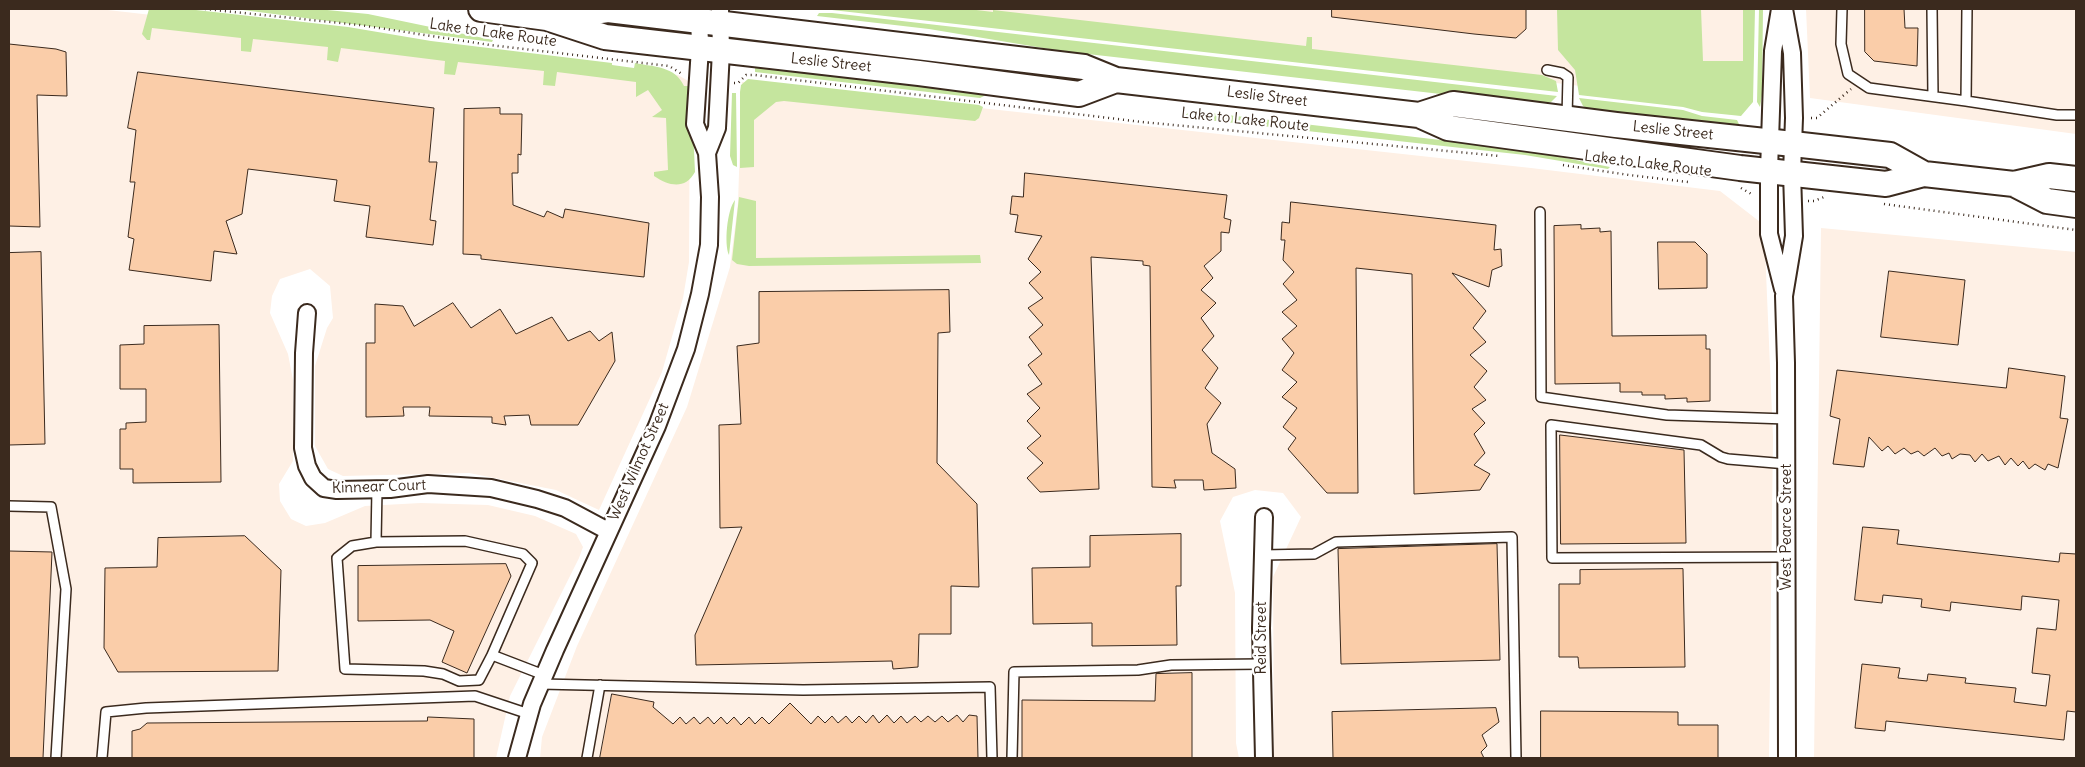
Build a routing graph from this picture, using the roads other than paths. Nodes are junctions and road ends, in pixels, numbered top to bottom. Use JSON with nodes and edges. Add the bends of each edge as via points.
{"nodes":[{"id":1,"x":481,"y":9,"type":"edge"},
{"id":2,"x":1780,"y":9,"type":"edge"},
{"id":3,"x":1784,"y":9,"type":"edge"},
{"id":4,"x":1842,"y":9,"type":"edge"},
{"id":5,"x":1932,"y":9,"type":"edge"},
{"id":6,"x":1967,"y":9,"type":"edge"},
{"id":7,"x":710,"y":15,"type":"edge"},
{"id":8,"x":547,"y":18,"type":"junction"},
{"id":9,"x":711,"y":50,"type":"junction"},
{"id":10,"x":1547,"y":70,"type":"dead end"},
{"id":11,"x":1116,"y":80,"type":"junction"},
{"id":12,"x":1932,"y":96,"type":"junction"},
{"id":13,"x":1966,"y":101,"type":"junction"},
{"id":14,"x":1419,"y":115,"type":"junction"},
{"id":15,"x":2076,"y":115,"type":"edge"},
{"id":16,"x":1567,"y":118,"type":"junction"},
{"id":17,"x":1782,"y":142,"type":"junction"},
{"id":18,"x":1769,"y":171,"type":"junction"},
{"id":19,"x":1792,"y":173,"type":"junction"},
{"id":20,"x":1924,"y":174,"type":"junction"},
{"id":21,"x":2076,"y":179,"type":"edge"},
{"id":22,"x":2014,"y":184,"type":"junction"},
{"id":23,"x":2076,"y":205,"type":"edge"},
{"id":24,"x":1540,"y":212,"type":"dead end"},
{"id":25,"x":1784,"y":296,"type":"junction"},
{"id":26,"x":307,"y":314,"type":"dead end"},
{"id":27,"x":1786,"y":419,"type":"junction"},
{"id":28,"x":1786,"y":464,"type":"junction"},
{"id":29,"x":377,"y":489,"type":"junction"},
{"id":30,"x":9,"y":506,"type":"edge"},
{"id":31,"x":1264,"y":517,"type":"dead end"},
{"id":32,"x":608,"y":531,"type":"junction"},
{"id":33,"x":376,"y":542,"type":"junction"},
{"id":34,"x":1264,"y":555,"type":"junction"},
{"id":35,"x":1786,"y":557,"type":"junction"},
{"id":36,"x":492,"y":655,"type":"junction"},
{"id":37,"x":1262,"y":664,"type":"junction"},
{"id":38,"x":543,"y":679,"type":"junction"},
{"id":39,"x":600,"y":685,"type":"junction"},
{"id":40,"x":529,"y":714,"type":"junction"},
{"id":41,"x":56,"y":758,"type":"edge"},
{"id":42,"x":102,"y":758,"type":"edge"},
{"id":43,"x":517,"y":758,"type":"edge"},
{"id":44,"x":587,"y":758,"type":"edge"},
{"id":45,"x":992,"y":758,"type":"edge"},
{"id":46,"x":1012,"y":758,"type":"edge"},
{"id":47,"x":1264,"y":758,"type":"edge"},
{"id":48,"x":1516,"y":758,"type":"edge"},
{"id":49,"x":1787,"y":758,"type":"edge"}],
"edges":[{"from":1,"to":8,"type":"main road","name":"Leslie Street"},
{"from":2,"to":17,"type":"street","via":[[1773,51]]},
{"from":3,"to":17,"type":"street","via":[[1792,53]]},
{"from":4,"to":12,"type":"lane","via":[[1841,44],[1848,74],[1869,88]]},
{"from":5,"to":12,"type":"lane"},
{"from":6,"to":13,"type":"lane"},
{"from":7,"to":8,"type":"main road","name":"Leslie Street","via":[[608,10]]},
{"from":7,"to":9,"type":"street","name":"West Wilmot Street"},
{"from":7,"to":11,"type":"main road","name":"Leslie Street","via":[[1084,67]]},
{"from":8,"to":9,"type":"main road","name":"Leslie Street","via":[[605,37]]},
{"from":9,"to":11,"type":"main road","name":"Leslie Street","via":[[1080,94]]},
{"from":9,"to":32,"type":"street","name":"West Wilmot Street","via":[[717,128],[707,153],[709,245],[700,294],[686,349],[653,434]]},
{"from":10,"to":16,"type":"lane","via":[[1568,77]]},
{"from":11,"to":14,"type":"main road","name":"Leslie Street"},
{"from":12,"to":13,"type":"lane"},
{"from":13,"to":15,"type":"lane"},
{"from":14,"to":16,"type":"main road","name":"Leslie Street","via":[[1453,104]]},
{"from":14,"to":18,"type":"main road","name":"Leslie Street","via":[[1448,128]]},
{"from":16,"to":17,"type":"main road","name":"Leslie Street"},
{"from":17,"to":18,"type":"street","name":"West Pearce Street"},
{"from":17,"to":19,"type":"street","name":"West Pearce Street"},
{"from":17,"to":20,"type":"main road","name":"Leslie Street","via":[[1890,155]]},
{"from":18,"to":19,"type":"main road","name":"Leslie Street"},
{"from":18,"to":25,"type":"street","name":"West Pearce Street","via":[[1769,234]]},
{"from":19,"to":20,"type":"main road","name":"Leslie Street","via":[[1886,184]]},
{"from":19,"to":25,"type":"street","name":"West Pearce Street","via":[[1794,236]]},
{"from":20,"to":22,"type":"main road","name":"Leslie Street"},
{"from":21,"to":22,"type":"main road","name":"Leslie Street","via":[[2049,176]]},
{"from":22,"to":23,"type":"main road","name":"Leslie Street","via":[[2047,201]]},
{"from":24,"to":27,"type":"lane","via":[[1541,397],[1667,415]]},
{"from":25,"to":27,"type":"street","name":"West Pearce Street"},
{"from":26,"to":29,"type":"street","name":"Kinnear Court","via":[[303,448],[307,466],[313,478],[324,488]]},
{"from":27,"to":28,"type":"street","name":"West Pearce Street"},
{"from":28,"to":35,"type":"street","name":"West Pearce Street"},
{"from":28,"to":35,"type":"lane","via":[[1728,459],[1701,445],[1551,425],[1552,558]]},
{"from":29,"to":32,"type":"street","name":"Kinnear Court","via":[[428,484],[491,488],[565,508]]},
{"from":29,"to":33,"type":"lane"},
{"from":30,"to":41,"type":"lane","via":[[51,506],[66,589]]},
{"from":31,"to":34,"type":"street","name":"Reid Street"},
{"from":32,"to":38,"type":"street","name":"West Wilmot Street"},
{"from":33,"to":36,"type":"lane","via":[[465,541],[523,554],[532,563]]},
{"from":33,"to":36,"type":"lane","via":[[352,546],[337,558],[345,669],[424,671],[459,681],[479,680]]},
{"from":34,"to":37,"type":"street","name":"Reid Street"},
{"from":34,"to":48,"type":"lane","via":[[1314,554],[1336,542],[1512,537]]},
{"from":35,"to":49,"type":"street","name":"West Pearce Street"},
{"from":36,"to":38,"type":"lane"},
{"from":37,"to":46,"type":"lane","via":[[1014,672]]},
{"from":37,"to":47,"type":"street","name":"Reid Street"},
{"from":38,"to":39,"type":"lane"},
{"from":38,"to":40,"type":"street","name":"West Wilmot Street"},
{"from":39,"to":44,"type":"lane"},
{"from":39,"to":45,"type":"lane","via":[[803,690],[990,687]]},
{"from":40,"to":42,"type":"lane","via":[[475,696],[106,712]]},
{"from":40,"to":43,"type":"street","name":"West Wilmot Street"}]}
